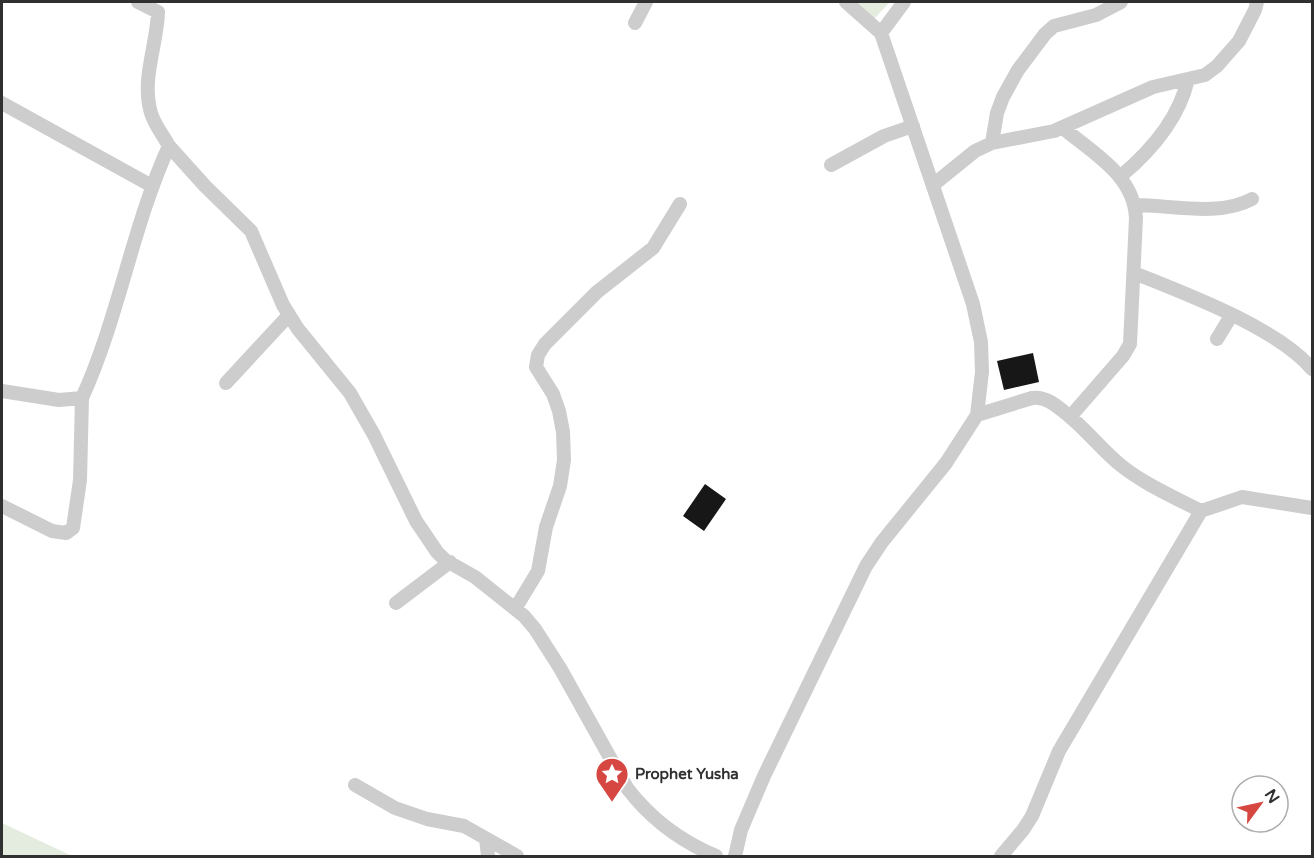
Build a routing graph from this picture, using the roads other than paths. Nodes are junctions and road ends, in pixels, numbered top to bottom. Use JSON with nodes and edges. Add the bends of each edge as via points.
{"nodes":[{"id":1,"x":138,"y":2,"type":"edge"},
{"id":2,"x":646,"y":2,"type":"edge"},
{"id":3,"x":846,"y":2,"type":"edge"},
{"id":4,"x":904,"y":2,"type":"edge"},
{"id":5,"x":1121,"y":2,"type":"edge"},
{"id":6,"x":1257,"y":2,"type":"edge"},
{"id":7,"x":159,"y":7,"type":"edge"},
{"id":8,"x":635,"y":23,"type":"dead end"},
{"id":9,"x":881,"y":33,"type":"junction"},
{"id":10,"x":1188,"y":79,"type":"junction"},
{"id":11,"x":2,"y":103,"type":"edge"},
{"id":12,"x":913,"y":126,"type":"junction"},
{"id":13,"x":1063,"y":128,"type":"junction"},
{"id":14,"x":992,"y":143,"type":"junction"},
{"id":15,"x":169,"y":146,"type":"junction"},
{"id":16,"x":831,"y":165,"type":"dead end"},
{"id":17,"x":1121,"y":176,"type":"junction"},
{"id":18,"x":933,"y":185,"type":"junction"},
{"id":19,"x":152,"y":186,"type":"junction"},
{"id":20,"x":1252,"y":199,"type":"dead end"},
{"id":21,"x":680,"y":204,"type":"dead end"},
{"id":22,"x":1135,"y":205,"type":"junction"},
{"id":23,"x":1134,"y":273,"type":"junction"},
{"id":24,"x":289,"y":315,"type":"junction"},
{"id":25,"x":1231,"y":316,"type":"junction"},
{"id":26,"x":1217,"y":339,"type":"dead end"},
{"id":27,"x":1312,"y":369,"type":"edge"},
{"id":28,"x":226,"y":383,"type":"dead end"},
{"id":29,"x":2,"y":391,"type":"edge"},
{"id":30,"x":82,"y":398,"type":"junction"},
{"id":31,"x":977,"y":415,"type":"junction"},
{"id":32,"x":1070,"y":417,"type":"junction"},
{"id":33,"x":2,"y":506,"type":"edge"},
{"id":34,"x":1312,"y":508,"type":"edge"},
{"id":35,"x":1201,"y":511,"type":"junction"},
{"id":36,"x":450,"y":562,"type":"junction"},
{"id":37,"x":396,"y":603,"type":"dead end"},
{"id":38,"x":515,"y":609,"type":"junction"},
{"id":39,"x":355,"y":785,"type":"dead end"},
{"id":40,"x":486,"y":839,"type":"junction"},
{"id":41,"x":488,"y":856,"type":"edge"},
{"id":42,"x":517,"y":856,"type":"edge"},
{"id":43,"x":716,"y":856,"type":"edge"},
{"id":44,"x":735,"y":856,"type":"edge"},
{"id":45,"x":1001,"y":856,"type":"edge"}],
"edges":[{"from":1,"to":7,"type":"street"},
{"from":2,"to":8,"type":"street"},
{"from":3,"to":9,"type":"street"},
{"from":4,"to":9,"type":"street"},
{"from":5,"to":14,"type":"street","via":[[1096,15],[1054,26],[1045,34],[1003,97]]},
{"from":6,"to":10,"type":"street","via":[[1239,41],[1217,66]]},
{"from":7,"to":15,"type":"street","via":[[146,84],[151,115]]},
{"from":9,"to":12,"type":"street"},
{"from":10,"to":13,"type":"street","via":[[1126,98]]},
{"from":10,"to":17,"type":"street","via":[[1178,110],[1139,161]]},
{"from":11,"to":19,"type":"street"},
{"from":12,"to":16,"type":"street","via":[[884,136]]},
{"from":12,"to":18,"type":"street"},
{"from":13,"to":14,"type":"street"},
{"from":13,"to":17,"type":"street"},
{"from":14,"to":18,"type":"street"},
{"from":15,"to":19,"type":"street"},
{"from":15,"to":24,"type":"street","via":[[251,231]]},
{"from":17,"to":22,"type":"street"},
{"from":18,"to":31,"type":"street","via":[[973,304],[981,342]]},
{"from":19,"to":30,"type":"street","via":[[100,358]]},
{"from":20,"to":22,"type":"street","via":[[1222,208]]},
{"from":21,"to":38,"type":"street","via":[[653,248],[597,292],[538,355],[536,367],[559,411],[564,460],[538,571]]},
{"from":22,"to":23,"type":"street"},
{"from":23,"to":25,"type":"street"},
{"from":23,"to":32,"type":"street","via":[[1130,345]]},
{"from":24,"to":28,"type":"street"},
{"from":24,"to":36,"type":"street","via":[[350,393],[416,521],[437,552]]},
{"from":25,"to":26,"type":"street"},
{"from":25,"to":27,"type":"street","via":[[1285,345]]},
{"from":29,"to":30,"type":"street","via":[[59,400]]},
{"from":30,"to":33,"type":"street","via":[[80,480],[73,528],[66,533],[52,531]]},
{"from":31,"to":32,"type":"street","via":[[1040,397]]},
{"from":31,"to":44,"type":"street","via":[[946,463],[866,566],[764,776],[741,830]]},
{"from":32,"to":35,"type":"street","via":[[1127,470]]},
{"from":34,"to":35,"type":"street","via":[[1242,497]]},
{"from":35,"to":45,"type":"street","via":[[1059,751],[1032,816]]},
{"from":36,"to":37,"type":"street"},
{"from":36,"to":38,"type":"street"},
{"from":38,"to":43,"type":"street","via":[[549,649],[627,788],[660,824]]},
{"from":39,"to":40,"type":"street","via":[[395,808],[464,826]]},
{"from":40,"to":41,"type":"street"},
{"from":40,"to":42,"type":"street"}]}
